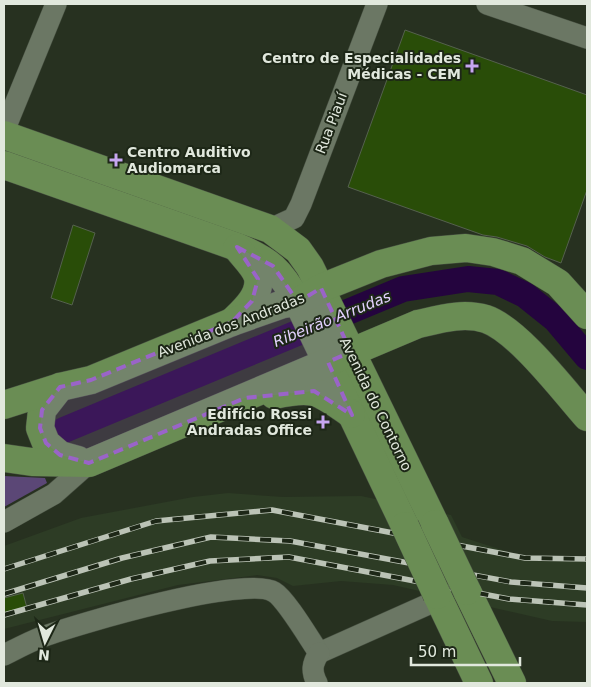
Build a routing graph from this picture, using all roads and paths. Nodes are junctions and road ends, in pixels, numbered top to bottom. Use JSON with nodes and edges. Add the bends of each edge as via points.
{"nodes":[{"id":1,"x":377,"y":4,"type":"edge"},
{"id":2,"x":487,"y":4,"type":"edge"},
{"id":3,"x":49,"y":6,"type":"edge"},
{"id":4,"x":587,"y":38,"type":"edge"},
{"id":5,"x":12,"y":137,"type":"edge"},
{"id":6,"x":4,"y":165,"type":"edge"},
{"id":7,"x":270,"y":229,"type":"junction"},
{"id":8,"x":236,"y":247,"type":"junction"},
{"id":9,"x":323,"y":291,"type":"junction"},
{"id":10,"x":299,"y":305,"type":"junction"},
{"id":11,"x":587,"y":315,"type":"edge"},
{"id":12,"x":232,"y":322,"type":"junction"},
{"id":13,"x":336,"y":350,"type":"junction"},
{"id":14,"x":60,"y":387,"type":"junction"},
{"id":15,"x":245,"y":398,"type":"junction"},
{"id":16,"x":4,"y":405,"type":"edge"},
{"id":17,"x":352,"y":415,"type":"junction"},
{"id":18,"x":587,"y":417,"type":"edge"},
{"id":19,"x":4,"y":458,"type":"edge"},
{"id":20,"x":89,"y":463,"type":"junction"},
{"id":21,"x":4,"y":522,"type":"edge"},
{"id":22,"x":439,"y":597,"type":"junction"},
{"id":23,"x":319,"y":653,"type":"junction"},
{"id":24,"x":4,"y":655,"type":"edge"},
{"id":25,"x":317,"y":683,"type":"edge"},
{"id":26,"x":479,"y":683,"type":"edge"},
{"id":27,"x":512,"y":683,"type":"edge"}],
"edges":[{"from":1,"to":7,"type":"street","name":"Rua Piauí","via":[[301,204],[294,218]]},
{"from":2,"to":4,"type":"street"},
{"from":3,"to":5,"type":"street"},
{"from":5,"to":6,"type":"main road","via":[[14,147],[6,156]]},
{"from":5,"to":7,"type":"main road","name":"Avenida do Contorno"},
{"from":6,"to":8,"type":"main road","name":"Avenida do Contorno"},
{"from":7,"to":9,"type":"main road","name":"Avenida do Contorno","via":[[298,250]]},
{"from":8,"to":10,"type":"main road","name":"Avenida do Contorno","via":[[273,266],[286,280]]},
{"from":8,"to":12,"type":"main road","via":[[258,279],[252,302]]},
{"from":9,"to":10,"type":"main road","name":"Avenida dos Andradas"},
{"from":9,"to":11,"type":"main road","name":"Avenida dos Andradas","via":[[381,264],[430,251],[466,248],[522,261],[558,283]]},
{"from":9,"to":13,"type":"main road","name":"Avenida do Contorno"},
{"from":10,"to":12,"type":"main road","name":"Avenida dos Andradas","via":[[283,304]]},
{"from":10,"to":13,"type":"main road","name":"Avenida do Contorno"},
{"from":12,"to":14,"type":"main road","name":"Avenida dos Andradas","via":[[91,380]]},
{"from":13,"to":15,"type":"main road"},
{"from":13,"to":17,"type":"main road","name":"Avenida do Contorno"},
{"from":13,"to":18,"type":"main road","via":[[444,318],[466,316],[486,319],[505,330],[541,364]]},
{"from":13,"to":27,"type":"main road","name":"Avenida do Contorno","bridge":true,"via":[[435,524]]},
{"from":14,"to":16,"type":"main road","name":"Avenida dos Andradas"},
{"from":14,"to":20,"type":"main road","via":[[42,410],[40,428],[46,444],[60,455]]},
{"from":15,"to":17,"type":"main road","via":[[298,390],[314,391]]},
{"from":15,"to":20,"type":"main road"},
{"from":17,"to":22,"type":"main road","name":"Avenida do Contorno","bridge":true},
{"from":19,"to":20,"type":"main road"},
{"from":20,"to":21,"type":"street","via":[[54,494]]},
{"from":22,"to":23,"type":"street"},
{"from":22,"to":26,"type":"main road","name":"Avenida do Contorno"},
{"from":23,"to":24,"type":"street","via":[[275,592],[253,588],[150,605],[41,637]]},
{"from":23,"to":25,"type":"street","via":[[313,662],[312,673]]}]}
